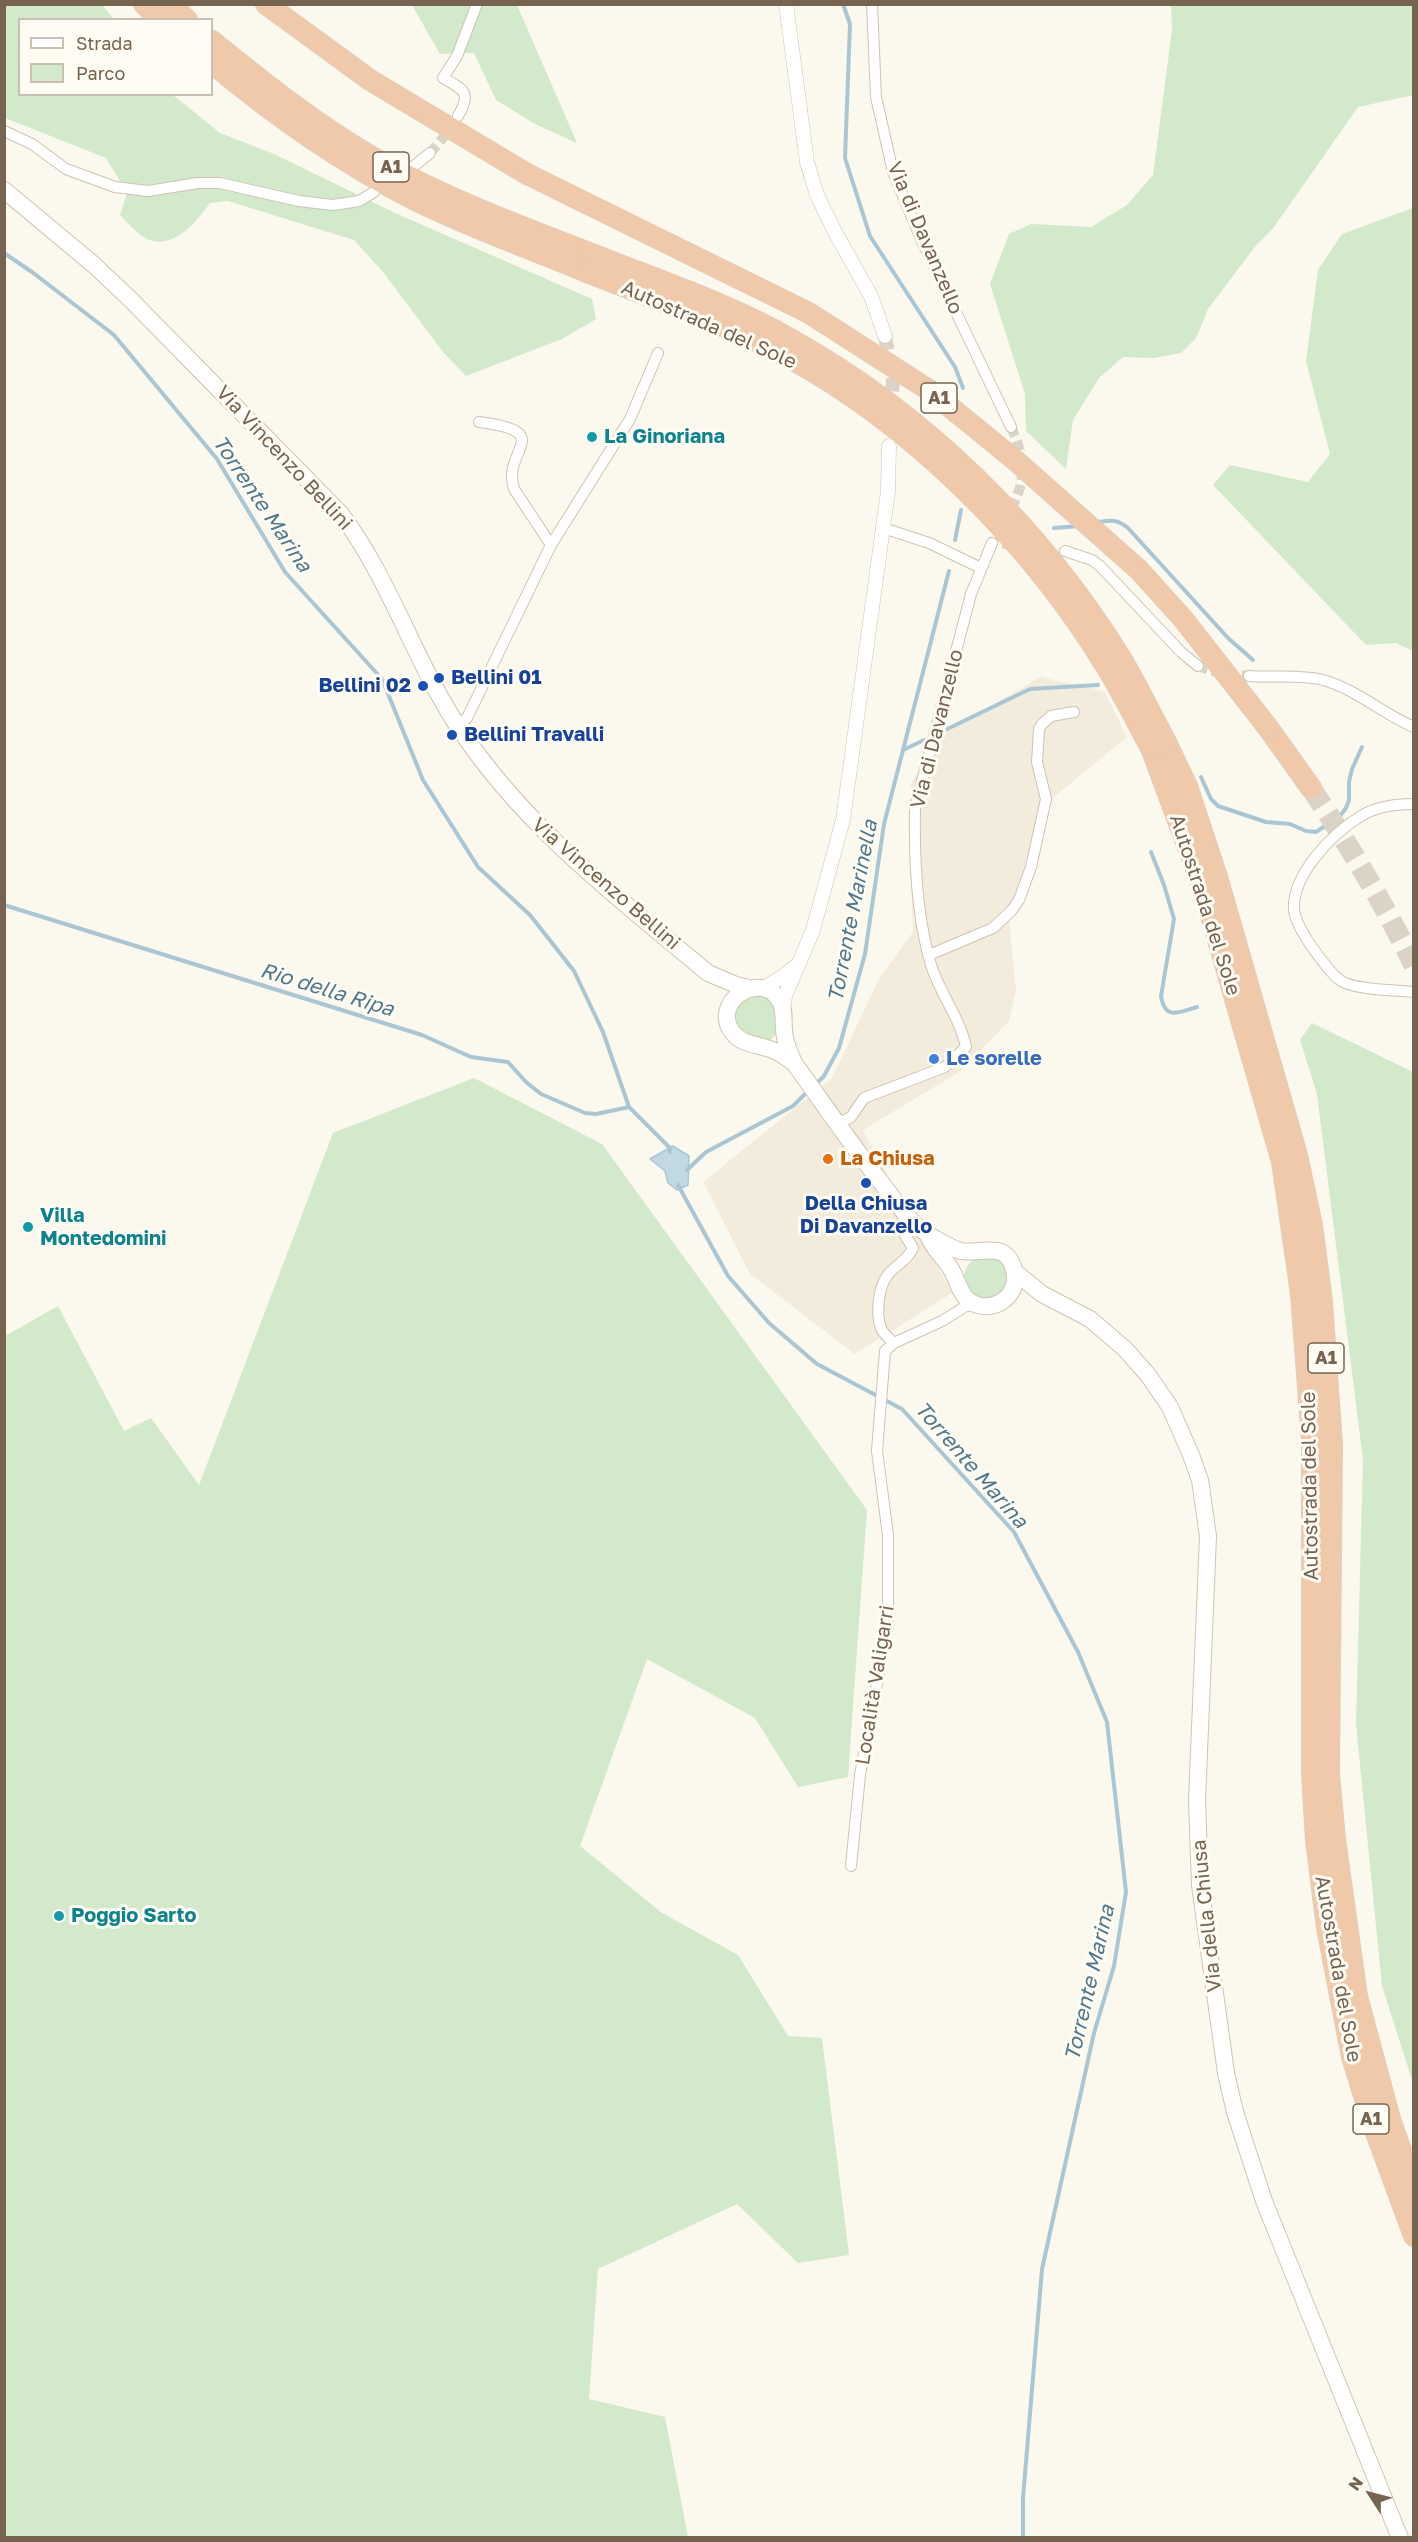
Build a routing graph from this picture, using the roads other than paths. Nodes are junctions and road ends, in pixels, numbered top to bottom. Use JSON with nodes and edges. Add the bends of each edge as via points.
{"nodes":[{"id":1,"x":144,"y":4,"type":"edge"},
{"id":2,"x":170,"y":4,"type":"edge"},
{"id":3,"x":267,"y":4,"type":"edge"},
{"id":4,"x":477,"y":4,"type":"edge"},
{"id":5,"x":786,"y":4,"type":"edge"},
{"id":6,"x":872,"y":4,"type":"edge"},
{"id":7,"x":158,"y":18,"type":"edge"},
{"id":8,"x":185,"y":18,"type":"edge"},
{"id":9,"x":213,"y":42,"type":"edge"},
{"id":10,"x":213,"y":64,"type":"edge"},
{"id":11,"x":458,"y":117,"type":"tunnel mouth"},
{"id":12,"x":4,"y":131,"type":"edge"},
{"id":13,"x":430,"y":153,"type":"tunnel mouth"},
{"id":14,"x":414,"y":166,"type":"dead end"},
{"id":15,"x":4,"y":190,"type":"edge"},
{"id":16,"x":374,"y":192,"type":"dead end"},
{"id":17,"x":589,"y":263,"type":"junction"},
{"id":18,"x":885,"y":336,"type":"tunnel mouth"},
{"id":19,"x":658,"y":353,"type":"dead end"},
{"id":20,"x":479,"y":422,"type":"dead end"},
{"id":21,"x":1011,"y":427,"type":"tunnel mouth"},
{"id":22,"x":889,"y":446,"type":"dead end"},
{"id":23,"x":883,"y":528,"type":"junction"},
{"id":24,"x":992,"y":543,"type":"dead end"},
{"id":25,"x":551,"y":545,"type":"junction"},
{"id":26,"x":1065,"y":551,"type":"dead end"},
{"id":27,"x":981,"y":568,"type":"junction"},
{"id":28,"x":1198,"y":666,"type":"tunnel mouth"},
{"id":29,"x":1249,"y":675,"type":"tunnel mouth"},
{"id":30,"x":1074,"y":712,"type":"dead end"},
{"id":31,"x":457,"y":725,"type":"junction"},
{"id":32,"x":1413,"y":728,"type":"edge"},
{"id":33,"x":1311,"y":788,"type":"tunnel mouth"},
{"id":34,"x":1413,"y":804,"type":"edge"},
{"id":35,"x":929,"y":955,"type":"junction"},
{"id":36,"x":799,"y":963,"type":"junction"},
{"id":37,"x":708,"y":974,"type":"junction"},
{"id":38,"x":756,"y":988,"type":"junction"},
{"id":39,"x":1413,"y":992,"type":"edge"},
{"id":40,"x":727,"y":1015,"type":"junction"},
{"id":41,"x":783,"y":1016,"type":"junction"},
{"id":42,"x":754,"y":1044,"type":"junction"},
{"id":43,"x":797,"y":1068,"type":"junction"},
{"id":44,"x":838,"y":1124,"type":"junction"},
{"id":45,"x":907,"y":1215,"type":"junction"},
{"id":46,"x":928,"y":1235,"type":"junction"},
{"id":47,"x":974,"y":1251,"type":"junction"},
{"id":48,"x":1015,"y":1272,"type":"junction"},
{"id":49,"x":959,"y":1287,"type":"junction"},
{"id":50,"x":1042,"y":1294,"type":"junction"},
{"id":51,"x":1006,"y":1300,"type":"junction"},
{"id":52,"x":977,"y":1305,"type":"junction"},
{"id":53,"x":953,"y":1313,"type":"junction"},
{"id":54,"x":894,"y":1343,"type":"junction"},
{"id":55,"x":851,"y":1866,"type":"dead end"},
{"id":56,"x":1348,"y":1997,"type":"junction"},
{"id":57,"x":1413,"y":2187,"type":"edge"},
{"id":58,"x":1413,"y":2236,"type":"edge"},
{"id":59,"x":1400,"y":2538,"type":"edge"}],
"edges":[{"from":1,"to":7,"type":"highway"},
{"from":2,"to":8,"type":"highway"},
{"from":3,"to":33,"type":"highway","number":"A1","bridge":true,"via":[[370,80],[527,174],[809,313],[929,390],[1015,460],[1138,570],[1184,620]]},
{"from":4,"to":11,"type":"street","via":[[443,78],[466,94]]},
{"from":5,"to":18,"type":"street","via":[[807,162],[817,195],[871,296]]},
{"from":6,"to":21,"type":"street","name":"Via di Davanzello","via":[[876,97],[893,172]]},
{"from":9,"to":17,"type":"highway","name":"Autostrada del Sole","number":"A1","via":[[264,83],[380,161]]},
{"from":10,"to":17,"type":"highway","name":"Autostrada del Sole","number":"A1","via":[[284,120],[370,175],[433,208]]},
{"from":12,"to":16,"type":"street","via":[[32,144],[66,169],[115,187],[148,191],[220,183],[333,205],[359,201]]},
{"from":13,"to":14,"type":"street"},
{"from":15,"to":31,"type":"main road","name":"Via Vincenzo Bellini","via":[[131,300],[341,514],[368,553]]},
{"from":17,"to":56,"type":"highway","name":"Autostrada del Sole","number":"A1","bridge":true,"via":[[783,355],[844,390],[924,453],[990,516],[1050,585],[1158,745],[1282,1162],[1301,1294],[1311,1441],[1312,1762],[1316,1841],[1327,1928]]},
{"from":19,"to":25,"type":"street","via":[[630,419]]},
{"from":20,"to":25,"type":"street","via":[[502,425],[521,435],[523,443],[511,480]]},
{"from":22,"to":23,"type":"street"},
{"from":23,"to":27,"type":"street","via":[[929,543]]},
{"from":23,"to":36,"type":"street","via":[[843,820],[813,930]]},
{"from":24,"to":27,"type":"street","name":"Via di Davanzello"},
{"from":25,"to":31,"type":"street","via":[[467,718]]},
{"from":26,"to":28,"type":"street","via":[[1092,560],[1107,572]]},
{"from":27,"to":35,"type":"street","name":"Via di Davanzello","via":[[915,808],[921,911]]},
{"from":29,"to":32,"type":"street","via":[[1325,680]]},
{"from":30,"to":35,"type":"street","via":[[1051,717],[1039,729],[1037,762],[1046,799],[1031,867],[1019,900],[993,928]]},
{"from":31,"to":37,"type":"main road","name":"Via Vincenzo Bellini","via":[[492,774],[543,832]]},
{"from":34,"to":39,"type":"street","via":[[1380,807],[1361,816],[1330,841],[1309,864],[1294,911],[1310,945],[1339,980]]},
{"from":35,"to":44,"type":"street","name":"Via di Davanzello","via":[[963,1031],[966,1047],[945,1067],[864,1098],[850,1118]]},
{"from":36,"to":38,"type":"street","via":[[782,978]]},
{"from":36,"to":41,"type":"street","via":[[785,996]]},
{"from":37,"to":38,"type":"main road","name":"Via Vincenzo Bellini"},
{"from":37,"to":40,"type":"main road","name":"Via Vincenzo Bellini"},
{"from":38,"to":40,"type":"main road","via":[[742,991],[731,1001]]},
{"from":38,"to":41,"type":"main road","name":"Via della Chiusa","via":[[776,996]]},
{"from":40,"to":42,"type":"main road","name":"Via della Chiusa","via":[[735,1035]]},
{"from":41,"to":42,"type":"main road","via":[[775,1036]]},
{"from":41,"to":43,"type":"main road","name":"Via della Chiusa","via":[[785,1040]]},
{"from":42,"to":43,"type":"main road","name":"Via della Chiusa","via":[[775,1051]]},
{"from":43,"to":44,"type":"main road","name":"Via della Chiusa"},
{"from":44,"to":45,"type":"main road","name":"Via della Chiusa"},
{"from":45,"to":46,"type":"main road","name":"Via della Chiusa"},
{"from":45,"to":54,"type":"street","via":[[899,1226],[913,1248],[887,1275],[880,1293],[882,1330]]},
{"from":46,"to":47,"type":"main road","name":"Via della Chiusa","via":[[953,1248]]},
{"from":46,"to":49,"type":"main road","name":"Via della Chiusa"},
{"from":47,"to":48,"type":"main road","name":"Via della Chiusa","via":[[989,1249],[1003,1254]]},
{"from":47,"to":49,"type":"main road","via":[[963,1261]]},
{"from":48,"to":50,"type":"main road","name":"Via della Chiusa"},
{"from":48,"to":51,"type":"main road","via":[[1014,1287]]},
{"from":49,"to":52,"type":"main road","name":"Via della Chiusa"},
{"from":49,"to":53,"type":"street"},
{"from":50,"to":51,"type":"main road"},
{"from":50,"to":59,"type":"main road","name":"Via della Chiusa","via":[[1076,1310],[1106,1331],[1148,1375],[1170,1407],[1200,1480],[1208,1536],[1197,1800],[1200,1886],[1226,2073],[1264,2202]]},
{"from":51,"to":52,"type":"main road","via":[[992,1306]]},
{"from":52,"to":53,"type":"street"},
{"from":53,"to":54,"type":"street"},
{"from":54,"to":55,"type":"street","name":"Località Valigarri","via":[[883,1359],[877,1451],[888,1535],[890,1605],[860,1775]]},
{"from":56,"to":57,"type":"highway","name":"Autostrada del Sole","number":"A1"},
{"from":56,"to":58,"type":"highway","name":"Autostrada del Sole","number":"A1","via":[[1352,2057]]}]}
